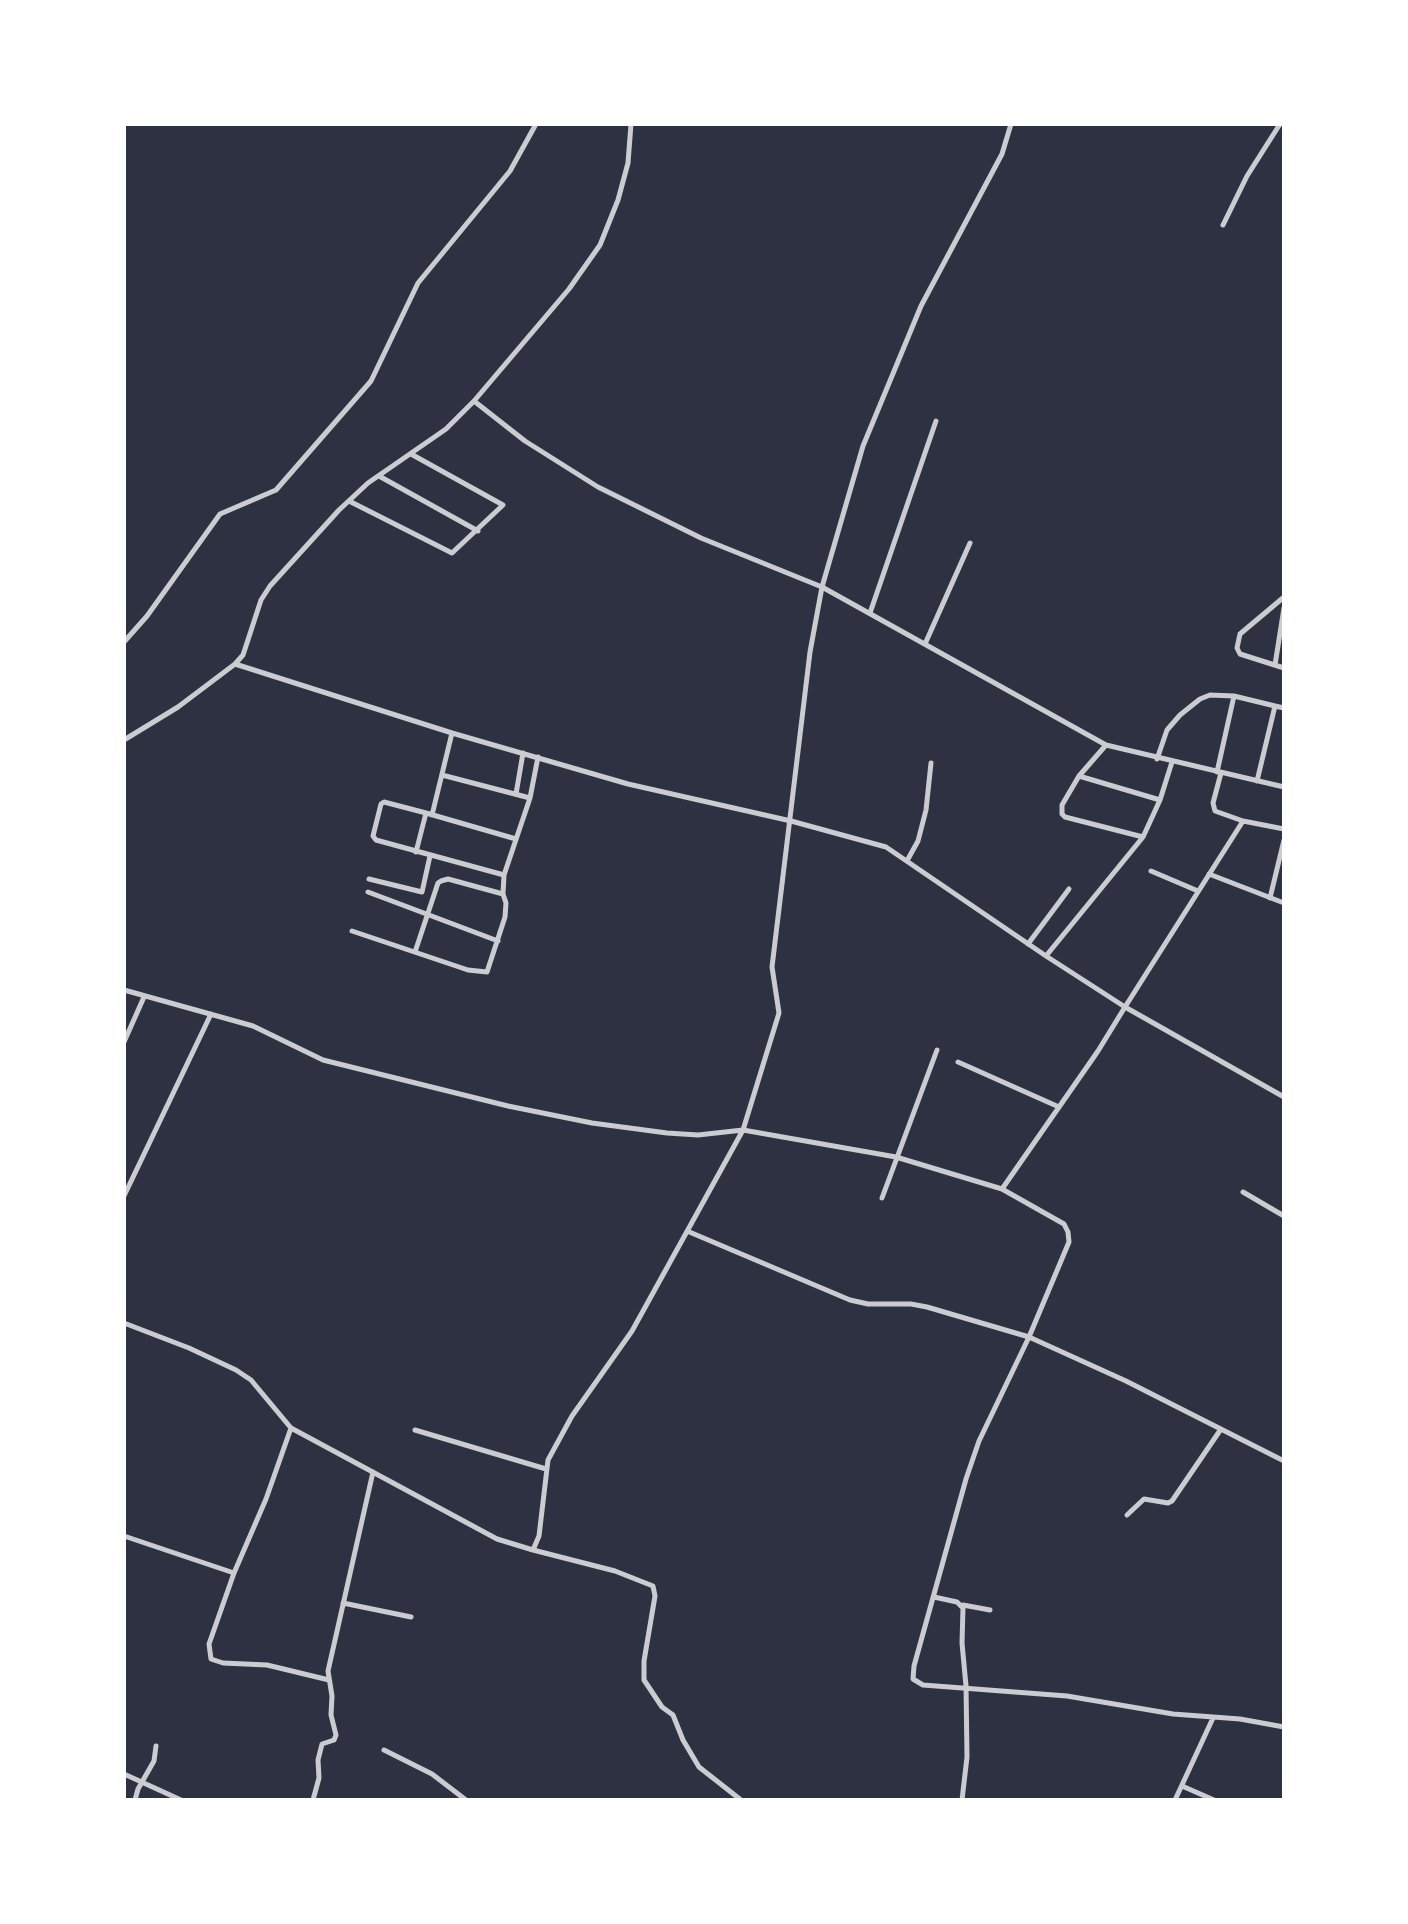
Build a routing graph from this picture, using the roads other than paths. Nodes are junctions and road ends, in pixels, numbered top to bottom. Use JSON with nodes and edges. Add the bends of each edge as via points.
{"nodes":[{"id":1,"x":536,"y":124,"type":"edge"},
{"id":2,"x":631,"y":124,"type":"edge"},
{"id":3,"x":1011,"y":124,"type":"edge"},
{"id":4,"x":1280,"y":124,"type":"edge"},
{"id":5,"x":1223,"y":225,"type":"dead end"},
{"id":6,"x":474,"y":401,"type":"junction"},
{"id":7,"x":936,"y":421,"type":"dead end"},
{"id":8,"x":410,"y":454,"type":"junction"},
{"id":9,"x":379,"y":476,"type":"junction"},
{"id":10,"x":349,"y":501,"type":"junction"},
{"id":11,"x":478,"y":531,"type":"junction"},
{"id":12,"x":970,"y":543,"type":"dead end"},
{"id":13,"x":822,"y":587,"type":"junction"},
{"id":14,"x":1284,"y":597,"type":"edge"},
{"id":15,"x":1284,"y":608,"type":"edge"},
{"id":16,"x":870,"y":613,"type":"junction"},
{"id":17,"x":124,"y":642,"type":"edge"},
{"id":18,"x":925,"y":644,"type":"junction"},
{"id":19,"x":235,"y":664,"type":"junction"},
{"id":20,"x":1275,"y":665,"type":"junction"},
{"id":21,"x":1284,"y":668,"type":"edge"},
{"id":22,"x":1234,"y":696,"type":"junction"},
{"id":23,"x":1275,"y":706,"type":"junction"},
{"id":24,"x":1284,"y":708,"type":"edge"},
{"id":25,"x":452,"y":733,"type":"junction"},
{"id":26,"x":124,"y":740,"type":"edge"},
{"id":27,"x":1106,"y":745,"type":"junction"},
{"id":28,"x":523,"y":753,"type":"junction"},
{"id":29,"x":538,"y":757,"type":"junction"},
{"id":30,"x":1157,"y":759,"type":"junction"},
{"id":31,"x":1172,"y":762,"type":"junction"},
{"id":32,"x":931,"y":763,"type":"dead end"},
{"id":33,"x":1219,"y":773,"type":"junction"},
{"id":34,"x":442,"y":775,"type":"junction"},
{"id":35,"x":1079,"y":776,"type":"junction"},
{"id":36,"x":1257,"y":781,"type":"junction"},
{"id":37,"x":1284,"y":787,"type":"edge"},
{"id":38,"x":516,"y":794,"type":"junction"},
{"id":39,"x":530,"y":798,"type":"junction"},
{"id":40,"x":1160,"y":800,"type":"junction"},
{"id":41,"x":429,"y":814,"type":"junction"},
{"id":42,"x":791,"y":821,"type":"junction"},
{"id":43,"x":1243,"y":821,"type":"junction"},
{"id":44,"x":1284,"y":829,"type":"edge"},
{"id":45,"x":1143,"y":837,"type":"junction"},
{"id":46,"x":516,"y":839,"type":"junction"},
{"id":47,"x":1284,"y":840,"type":"edge"},
{"id":48,"x":416,"y":852,"type":"junction"},
{"id":49,"x":430,"y":856,"type":"junction"},
{"id":50,"x":908,"y":859,"type":"junction"},
{"id":51,"x":1151,"y":871,"type":"dead end"},
{"id":52,"x":1209,"y":874,"type":"junction"},
{"id":53,"x":504,"y":875,"type":"junction"},
{"id":54,"x":369,"y":879,"type":"dead end"},
{"id":55,"x":1069,"y":889,"type":"dead end"},
{"id":56,"x":1198,"y":891,"type":"junction"},
{"id":57,"x":368,"y":892,"type":"dead end"},
{"id":58,"x":503,"y":894,"type":"junction"},
{"id":59,"x":1270,"y":898,"type":"junction"},
{"id":60,"x":1284,"y":903,"type":"edge"},
{"id":61,"x":428,"y":914,"type":"junction"},
{"id":62,"x":352,"y":931,"type":"dead end"},
{"id":63,"x":498,"y":941,"type":"junction"},
{"id":64,"x":1028,"y":944,"type":"junction"},
{"id":65,"x":415,"y":952,"type":"junction"},
{"id":66,"x":1046,"y":956,"type":"junction"},
{"id":67,"x":124,"y":990,"type":"edge"},
{"id":68,"x":144,"y":997,"type":"junction"},
{"id":69,"x":1125,"y":1007,"type":"junction"},
{"id":70,"x":211,"y":1014,"type":"junction"},
{"id":71,"x":124,"y":1041,"type":"edge"},
{"id":72,"x":937,"y":1050,"type":"dead end"},
{"id":73,"x":958,"y":1062,"type":"dead end"},
{"id":74,"x":1284,"y":1097,"type":"edge"},
{"id":75,"x":1059,"y":1107,"type":"junction"},
{"id":76,"x":743,"y":1130,"type":"junction"},
{"id":77,"x":896,"y":1157,"type":"junction"},
{"id":78,"x":1002,"y":1189,"type":"junction"},
{"id":79,"x":1243,"y":1192,"type":"dead end"},
{"id":80,"x":124,"y":1196,"type":"edge"},
{"id":81,"x":882,"y":1198,"type":"dead end"},
{"id":82,"x":1284,"y":1216,"type":"edge"},
{"id":83,"x":687,"y":1231,"type":"junction"},
{"id":84,"x":124,"y":1323,"type":"edge"},
{"id":85,"x":1029,"y":1337,"type":"junction"},
{"id":86,"x":291,"y":1428,"type":"junction"},
{"id":87,"x":1221,"y":1429,"type":"junction"},
{"id":88,"x":415,"y":1430,"type":"dead end"},
{"id":89,"x":1284,"y":1461,"type":"edge"},
{"id":90,"x":546,"y":1469,"type":"junction"},
{"id":91,"x":373,"y":1472,"type":"junction"},
{"id":92,"x":1127,"y":1515,"type":"dead end"},
{"id":93,"x":124,"y":1536,"type":"edge"},
{"id":94,"x":533,"y":1550,"type":"junction"},
{"id":95,"x":234,"y":1573,"type":"junction"},
{"id":96,"x":934,"y":1597,"type":"junction"},
{"id":97,"x":343,"y":1603,"type":"junction"},
{"id":98,"x":963,"y":1605,"type":"junction"},
{"id":99,"x":990,"y":1610,"type":"dead end"},
{"id":100,"x":411,"y":1617,"type":"dead end"},
{"id":101,"x":329,"y":1682,"type":"junction"},
{"id":102,"x":966,"y":1686,"type":"junction"},
{"id":103,"x":1213,"y":1718,"type":"junction"},
{"id":104,"x":1284,"y":1727,"type":"edge"},
{"id":105,"x":156,"y":1746,"type":"dead end"},
{"id":106,"x":384,"y":1750,"type":"dead end"},
{"id":107,"x":124,"y":1774,"type":"edge"},
{"id":108,"x":141,"y":1782,"type":"junction"},
{"id":109,"x":1182,"y":1786,"type":"junction"},
{"id":110,"x":135,"y":1800,"type":"edge"},
{"id":111,"x":181,"y":1800,"type":"edge"},
{"id":112,"x":313,"y":1800,"type":"edge"},
{"id":113,"x":466,"y":1800,"type":"edge"},
{"id":114,"x":741,"y":1800,"type":"edge"},
{"id":115,"x":962,"y":1800,"type":"edge"},
{"id":116,"x":1175,"y":1800,"type":"edge"},
{"id":117,"x":1214,"y":1800,"type":"edge"}],
"edges":[{"from":1,"to":17,"type":"street","via":[[510,171],[418,283],[371,381],[276,490],[220,514]]},
{"from":2,"to":6,"type":"street","via":[[623,184],[600,245]]},
{"from":3,"to":13,"type":"street","via":[[1002,154],[921,306],[863,446]]},
{"from":4,"to":5,"type":"street"},
{"from":6,"to":8,"type":"street"},
{"from":6,"to":13,"type":"street","via":[[598,487],[701,538]]},
{"from":7,"to":16,"type":"street"},
{"from":8,"to":9,"type":"street"},
{"from":8,"to":11,"type":"street","via":[[503,505]]},
{"from":9,"to":10,"type":"street"},
{"from":9,"to":11,"type":"street"},
{"from":10,"to":11,"type":"street","via":[[452,553]]},
{"from":10,"to":19,"type":"street","via":[[270,586]]},
{"from":12,"to":18,"type":"street"},
{"from":13,"to":16,"type":"street"},
{"from":13,"to":42,"type":"street"},
{"from":14,"to":20,"type":"street","via":[[1244,629],[1238,641],[1240,654]]},
{"from":15,"to":20,"type":"street"},
{"from":16,"to":18,"type":"street"},
{"from":18,"to":27,"type":"street"},
{"from":19,"to":25,"type":"street"},
{"from":19,"to":26,"type":"street"},
{"from":20,"to":21,"type":"street"},
{"from":22,"to":23,"type":"street"},
{"from":22,"to":30,"type":"street","via":[[1210,695],[1180,715],[1167,730]]},
{"from":22,"to":33,"type":"street"},
{"from":23,"to":24,"type":"street"},
{"from":23,"to":36,"type":"street"},
{"from":25,"to":28,"type":"street"},
{"from":25,"to":34,"type":"street"},
{"from":27,"to":30,"type":"street"},
{"from":27,"to":35,"type":"street"},
{"from":28,"to":29,"type":"street"},
{"from":28,"to":38,"type":"street"},
{"from":29,"to":39,"type":"street"},
{"from":29,"to":42,"type":"street","via":[[628,784]]},
{"from":30,"to":31,"type":"street"},
{"from":31,"to":33,"type":"street"},
{"from":31,"to":40,"type":"street"},
{"from":32,"to":50,"type":"street","via":[[926,810]]},
{"from":33,"to":36,"type":"street"},
{"from":33,"to":43,"type":"street","via":[[1215,811]]},
{"from":34,"to":38,"type":"street"},
{"from":34,"to":41,"type":"street"},
{"from":35,"to":40,"type":"street"},
{"from":35,"to":45,"type":"street","via":[[1062,805],[1065,817]]},
{"from":36,"to":37,"type":"street"},
{"from":38,"to":39,"type":"street"},
{"from":39,"to":46,"type":"street"},
{"from":40,"to":45,"type":"street"},
{"from":41,"to":46,"type":"street"},
{"from":41,"to":48,"type":"street"},
{"from":41,"to":48,"type":"street","via":[[381,804],[373,838]]},
{"from":42,"to":50,"type":"street","via":[[878,844]]},
{"from":42,"to":76,"type":"street","via":[[772,967],[779,1013]]},
{"from":43,"to":44,"type":"street"},
{"from":43,"to":52,"type":"street"},
{"from":45,"to":66,"type":"street"},
{"from":46,"to":53,"type":"street"},
{"from":47,"to":59,"type":"street"},
{"from":48,"to":49,"type":"street"},
{"from":49,"to":53,"type":"street"},
{"from":49,"to":54,"type":"street","via":[[422,892]]},
{"from":50,"to":64,"type":"street"},
{"from":51,"to":56,"type":"street"},
{"from":52,"to":56,"type":"street"},
{"from":52,"to":59,"type":"street"},
{"from":53,"to":58,"type":"street"},
{"from":55,"to":64,"type":"street"},
{"from":56,"to":69,"type":"street"},
{"from":57,"to":61,"type":"street"},
{"from":58,"to":61,"type":"street","via":[[444,879]]},
{"from":58,"to":63,"type":"street","via":[[506,911]]},
{"from":59,"to":60,"type":"street"},
{"from":61,"to":63,"type":"street"},
{"from":61,"to":65,"type":"street"},
{"from":62,"to":65,"type":"street"},
{"from":63,"to":65,"type":"street","via":[[485,973]]},
{"from":64,"to":66,"type":"street"},
{"from":66,"to":69,"type":"street"},
{"from":67,"to":68,"type":"street"},
{"from":68,"to":70,"type":"street"},
{"from":68,"to":71,"type":"street"},
{"from":69,"to":74,"type":"street"},
{"from":69,"to":75,"type":"street"},
{"from":70,"to":76,"type":"street","via":[[253,1026],[323,1060],[508,1106],[667,1133]]},
{"from":70,"to":80,"type":"street"},
{"from":72,"to":77,"type":"street"},
{"from":73,"to":75,"type":"street"},
{"from":75,"to":78,"type":"street"},
{"from":76,"to":77,"type":"street"},
{"from":76,"to":83,"type":"street"},
{"from":77,"to":78,"type":"street"},
{"from":77,"to":81,"type":"street"},
{"from":78,"to":85,"type":"street","via":[[1064,1224],[1068,1232],[1069,1242]]},
{"from":79,"to":82,"type":"street"},
{"from":83,"to":85,"type":"street","via":[[850,1300],[927,1307]]},
{"from":83,"to":90,"type":"street","via":[[632,1331],[572,1416]]},
{"from":84,"to":86,"type":"street","via":[[236,1370],[251,1380]]},
{"from":85,"to":87,"type":"street"},
{"from":85,"to":96,"type":"street","via":[[979,1441]]},
{"from":86,"to":91,"type":"street"},
{"from":86,"to":95,"type":"street"},
{"from":87,"to":89,"type":"street"},
{"from":87,"to":92,"type":"street","via":[[1172,1501],[1144,1499]]},
{"from":88,"to":90,"type":"street"},
{"from":90,"to":94,"type":"street"},
{"from":91,"to":94,"type":"street","via":[[497,1539]]},
{"from":91,"to":97,"type":"street"},
{"from":93,"to":95,"type":"street"},
{"from":94,"to":114,"type":"street","via":[[653,1586],[644,1680],[673,1715],[699,1767]]},
{"from":95,"to":101,"type":"street","via":[[209,1644],[211,1659],[267,1665]]},
{"from":96,"to":98,"type":"street"},
{"from":96,"to":102,"type":"street","via":[[913,1679],[923,1685]]},
{"from":97,"to":100,"type":"street"},
{"from":97,"to":101,"type":"street"},
{"from":98,"to":99,"type":"street"},
{"from":98,"to":102,"type":"street"},
{"from":101,"to":112,"type":"street","via":[[336,1735],[322,1744]]},
{"from":102,"to":103,"type":"street"},
{"from":102,"to":115,"type":"street"},
{"from":103,"to":104,"type":"street"},
{"from":103,"to":109,"type":"street"},
{"from":105,"to":108,"type":"street"},
{"from":106,"to":113,"type":"street","via":[[432,1774]]},
{"from":107,"to":108,"type":"street"},
{"from":108,"to":110,"type":"street"},
{"from":108,"to":111,"type":"street"},
{"from":109,"to":116,"type":"street"},
{"from":109,"to":117,"type":"street"}]}
